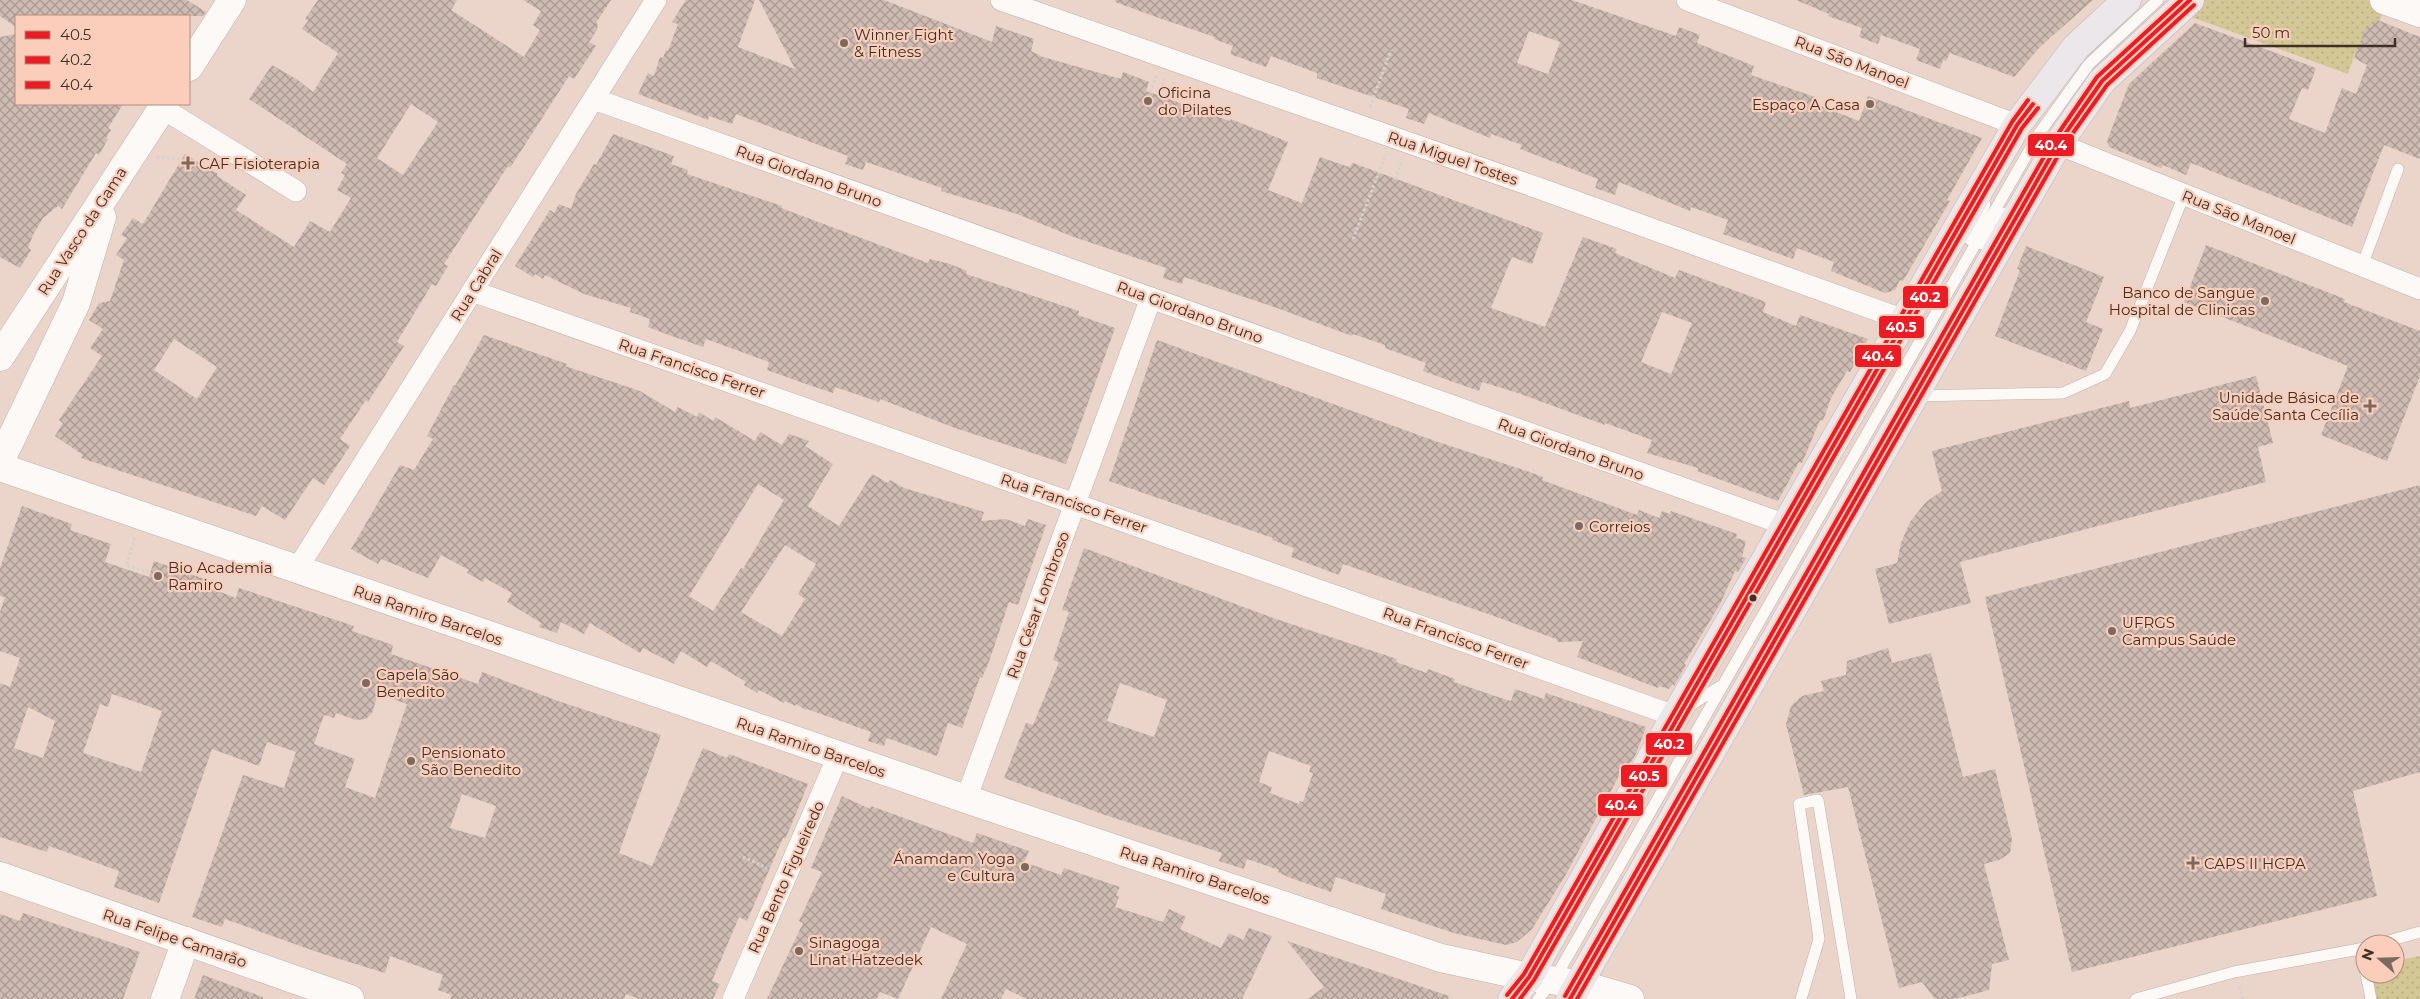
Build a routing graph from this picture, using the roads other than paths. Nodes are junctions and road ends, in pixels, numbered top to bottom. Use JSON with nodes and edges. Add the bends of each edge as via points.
{"nodes":[{"id":1,"x":232,"y":0,"type":"edge"},
{"id":2,"x":656,"y":0,"type":"edge"},
{"id":3,"x":1001,"y":0,"type":"edge"},
{"id":4,"x":1687,"y":0,"type":"edge"},
{"id":5,"x":2127,"y":0,"type":"edge"},
{"id":6,"x":2158,"y":0,"type":"edge"},
{"id":7,"x":2190,"y":0,"type":"edge"},
{"id":8,"x":2384,"y":0,"type":"edge"},
{"id":9,"x":2420,"y":14,"type":"edge"},
{"id":10,"x":190,"y":65,"type":"edge"},
{"id":11,"x":594,"y":99,"type":"junction"},
{"id":12,"x":164,"y":106,"type":"edge"},
{"id":13,"x":2017,"y":125,"type":"junction"},
{"id":14,"x":2058,"y":144,"type":"junction"},
{"id":15,"x":2398,"y":169,"type":"dead end"},
{"id":16,"x":111,"y":187,"type":"junction"},
{"id":17,"x":296,"y":191,"type":"dead end"},
{"id":18,"x":2184,"y":195,"type":"junction"},
{"id":19,"x":2362,"y":266,"type":"junction"},
{"id":20,"x":1953,"y":281,"type":"junction"},
{"id":21,"x":2420,"y":289,"type":"edge"},
{"id":22,"x":472,"y":291,"type":"junction"},
{"id":23,"x":1151,"y":298,"type":"junction"},
{"id":24,"x":1904,"y":320,"type":"junction"},
{"id":25,"x":0,"y":357,"type":"edge"},
{"id":26,"x":1914,"y":396,"type":"junction"},
{"id":27,"x":0,"y":462,"type":"edge"},
{"id":28,"x":0,"y":467,"type":"edge"},
{"id":29,"x":1075,"y":503,"type":"junction"},
{"id":30,"x":1786,"y":526,"type":"junction"},
{"id":31,"x":297,"y":569,"type":"junction"},
{"id":32,"x":1722,"y":684,"type":"junction"},
{"id":33,"x":1675,"y":716,"type":"junction"},
{"id":34,"x":1719,"y":737,"type":"junction"},
{"id":35,"x":838,"y":756,"type":"junction"},
{"id":36,"x":966,"y":800,"type":"junction"},
{"id":37,"x":0,"y":876,"type":"edge"},
{"id":38,"x":2420,"y":932,"type":"edge"},
{"id":39,"x":2405,"y":936,"type":"edge"},
{"id":40,"x":186,"y":941,"type":"junction"},
{"id":41,"x":2355,"y":949,"type":"edge"},
{"id":42,"x":2368,"y":984,"type":"edge"},
{"id":43,"x":1542,"y":991,"type":"edge"},
{"id":44,"x":165,"y":999,"type":"edge"},
{"id":45,"x":350,"y":999,"type":"edge"},
{"id":46,"x":733,"y":999,"type":"edge"},
{"id":47,"x":1630,"y":999,"type":"edge"},
{"id":48,"x":1801,"y":999,"type":"edge"},
{"id":49,"x":1851,"y":999,"type":"edge"},
{"id":50,"x":2136,"y":999,"type":"edge"},
{"id":51,"x":2371,"y":999,"type":"edge"}],
"edges":[{"from":1,"to":10,"type":"street"},
{"from":2,"to":11,"type":"street","name":"Rua Cabral"},
{"from":3,"to":24,"type":"street","name":"Rua Miguel Tostes"},
{"from":4,"to":13,"type":"street","name":"Rua São Manoel"},
{"from":5,"to":13,"type":"main road","via":[[2076,47]]},
{"from":6,"to":20,"type":"lane","via":[[2089,64],[2038,135]]},
{"from":7,"to":14,"type":"main road","via":[[2102,81]]},
{"from":8,"to":9,"type":"street"},
{"from":11,"to":22,"type":"street","name":"Rua Cabral"},
{"from":11,"to":23,"type":"street","name":"Rua Giordano Bruno"},
{"from":12,"to":16,"type":"street","name":"Rua Vasco da Gama"},
{"from":12,"to":17,"type":"street"},
{"from":13,"to":20,"type":"lane"},
{"from":13,"to":24,"type":"main road"},
{"from":14,"to":18,"type":"street","name":"Rua São Manoel"},
{"from":14,"to":20,"type":"lane"},
{"from":14,"to":26,"type":"main road"},
{"from":15,"to":19,"type":"lane"},
{"from":16,"to":25,"type":"street","name":"Rua Vasco da Gama"},
{"from":16,"to":27,"type":"street","via":[[76,303]]},
{"from":18,"to":19,"type":"street","name":"Rua São Manoel"},
{"from":18,"to":26,"type":"lane","via":[[2130,332],[2105,374],[2063,393]]},
{"from":19,"to":21,"type":"street","name":"Rua São Manoel"},
{"from":20,"to":32,"type":"lane"},
{"from":22,"to":29,"type":"street","name":"Rua Francisco Ferrer"},
{"from":22,"to":31,"type":"street","name":"Rua Cabral"},
{"from":23,"to":29,"type":"street","name":"Rua César Lombroso"},
{"from":23,"to":30,"type":"street","name":"Rua Giordano Bruno"},
{"from":24,"to":30,"type":"main road"},
{"from":26,"to":34,"type":"main road"},
{"from":28,"to":31,"type":"street","name":"Rua Ramiro Barcelos"},
{"from":29,"to":33,"type":"street","name":"Rua Francisco Ferrer"},
{"from":29,"to":36,"type":"street","name":"Rua César Lombroso"},
{"from":30,"to":33,"type":"main road"},
{"from":31,"to":35,"type":"street","name":"Rua Ramiro Barcelos"},
{"from":32,"to":33,"type":"lane"},
{"from":32,"to":34,"type":"lane"},
{"from":32,"to":43,"type":"lane"},
{"from":33,"to":43,"type":"main road"},
{"from":34,"to":43,"type":"main road"},
{"from":35,"to":36,"type":"street","name":"Rua Ramiro Barcelos"},
{"from":35,"to":46,"type":"street","name":"Rua Bento Figueiredo"},
{"from":36,"to":43,"type":"street","name":"Rua Ramiro Barcelos"},
{"from":37,"to":40,"type":"street","name":"Rua Felipe Camarão"},
{"from":38,"to":39,"type":"lane"},
{"from":40,"to":44,"type":"street"},
{"from":40,"to":45,"type":"street","name":"Rua Felipe Camarão"},
{"from":41,"to":50,"type":"lane","via":[[2234,972]]},
{"from":42,"to":51,"type":"lane"},
{"from":43,"to":47,"type":"street","name":"Rua Ramiro Barcelos"},
{"from":48,"to":49,"type":"lane","via":[[1819,939],[1799,804],[1818,800]]}]}
